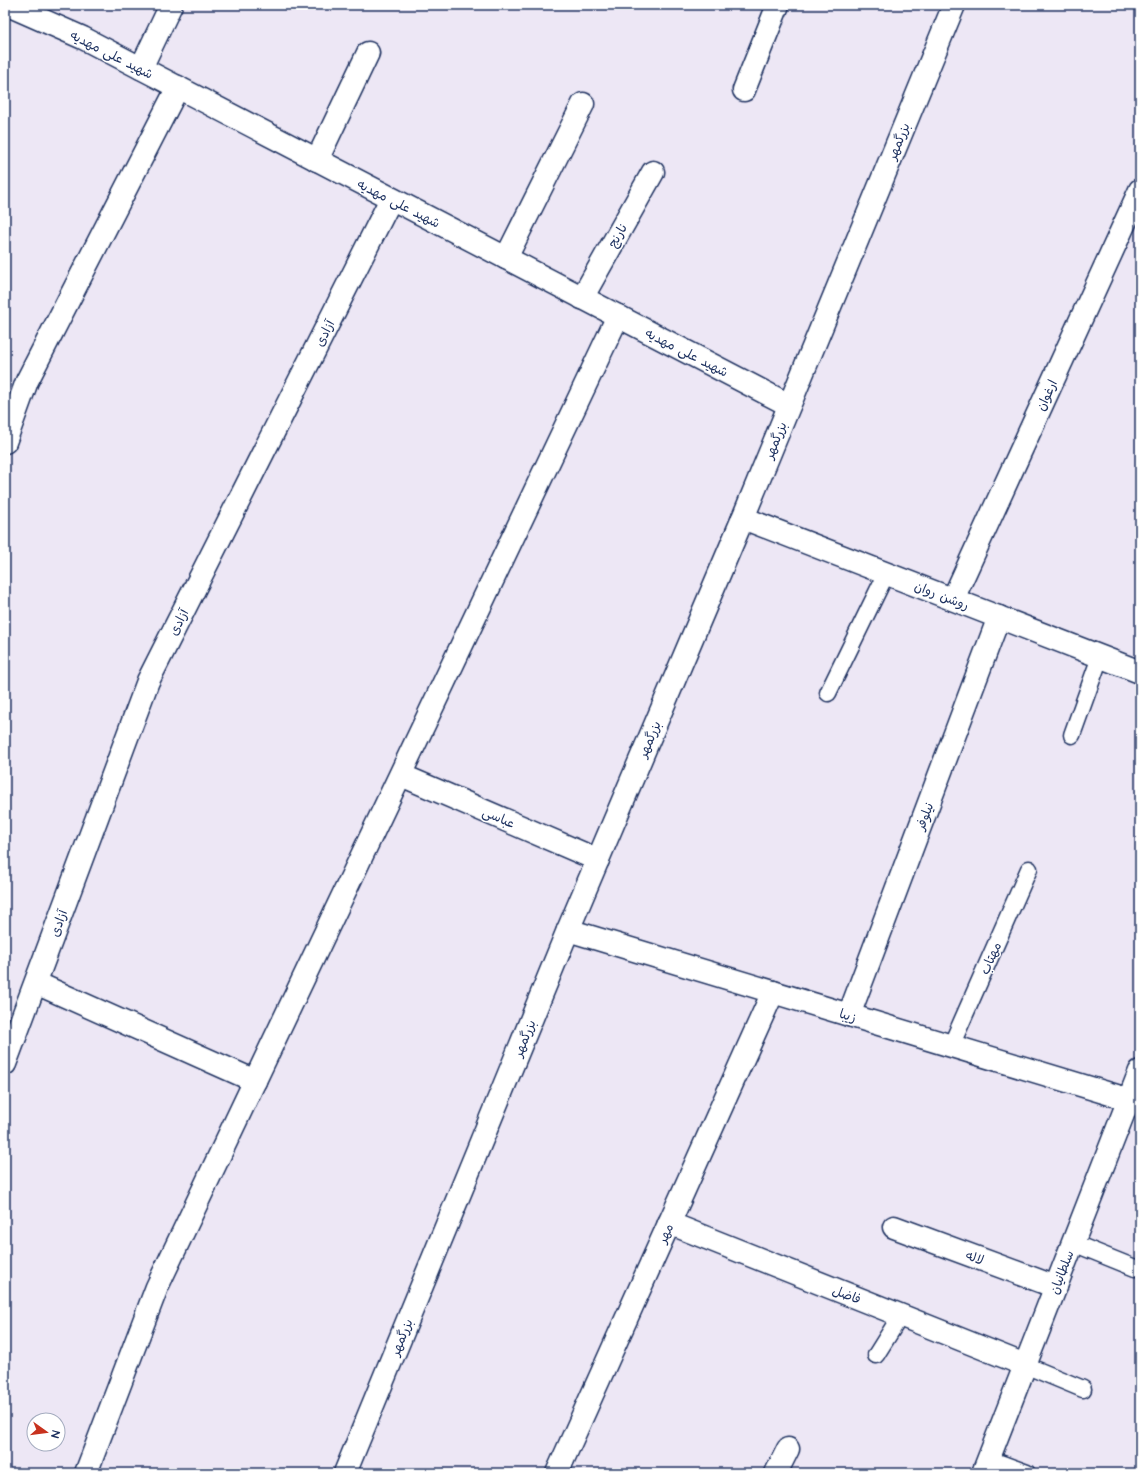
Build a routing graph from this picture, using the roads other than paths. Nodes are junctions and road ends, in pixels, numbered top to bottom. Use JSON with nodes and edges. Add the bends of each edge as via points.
{"nodes":[{"id":1,"x":8,"y":5,"type":"edge"},
{"id":2,"x":171,"y":5,"type":"edge"},
{"id":3,"x":778,"y":5,"type":"edge"},
{"id":4,"x":954,"y":5,"type":"edge"},
{"id":5,"x":368,"y":53,"type":"dead end"},
{"id":6,"x":141,"y":68,"type":"junction"},
{"id":7,"x":178,"y":87,"type":"junction"},
{"id":8,"x":744,"y":90,"type":"dead end"},
{"id":9,"x":583,"y":104,"type":"dead end"},
{"id":10,"x":317,"y":160,"type":"junction"},
{"id":11,"x":653,"y":172,"type":"dead end"},
{"id":12,"x":1140,"y":190,"type":"edge"},
{"id":13,"x":391,"y":198,"type":"junction"},
{"id":14,"x":506,"y":258,"type":"junction"},
{"id":15,"x":582,"y":298,"type":"junction"},
{"id":16,"x":618,"y":316,"type":"junction"},
{"id":17,"x":789,"y":405,"type":"junction"},
{"id":18,"x":5,"y":442,"type":"edge"},
{"id":19,"x":744,"y":518,"type":"junction"},
{"id":20,"x":886,"y":574,"type":"junction"},
{"id":21,"x":952,"y":599,"type":"junction"},
{"id":22,"x":999,"y":617,"type":"junction"},
{"id":23,"x":1100,"y":657,"type":"junction"},
{"id":24,"x":1140,"y":672,"type":"edge"},
{"id":25,"x":828,"y":693,"type":"dead end"},
{"id":26,"x":1072,"y":734,"type":"dead end"},
{"id":27,"x":401,"y":775,"type":"junction"},
{"id":28,"x":598,"y":860,"type":"junction"},
{"id":29,"x":1029,"y":870,"type":"dead end"},
{"id":30,"x":568,"y":930,"type":"junction"},
{"id":31,"x":36,"y":983,"type":"junction"},
{"id":32,"x":773,"y":992,"type":"junction"},
{"id":33,"x":849,"y":1015,"type":"junction"},
{"id":34,"x":952,"y":1046,"type":"junction"},
{"id":35,"x":5,"y":1064,"type":"edge"},
{"id":36,"x":1140,"y":1071,"type":"edge"},
{"id":37,"x":255,"y":1081,"type":"junction"},
{"id":38,"x":1134,"y":1101,"type":"edge"},
{"id":39,"x":669,"y":1223,"type":"junction"},
{"id":40,"x":894,"y":1228,"type":"dead end"},
{"id":41,"x":1073,"y":1243,"type":"junction"},
{"id":42,"x":1135,"y":1268,"type":"dead end"},
{"id":43,"x":1056,"y":1286,"type":"junction"},
{"id":44,"x":901,"y":1315,"type":"junction"},
{"id":45,"x":876,"y":1355,"type":"dead end"},
{"id":46,"x":1025,"y":1365,"type":"junction"},
{"id":47,"x":1083,"y":1389,"type":"dead end"},
{"id":48,"x":788,"y":1450,"type":"dead end"},
{"id":49,"x":986,"y":1466,"type":"edge"},
{"id":50,"x":86,"y":1473,"type":"edge"},
{"id":51,"x":345,"y":1473,"type":"edge"},
{"id":52,"x":557,"y":1473,"type":"edge"},
{"id":53,"x":776,"y":1473,"type":"edge"},
{"id":54,"x":1027,"y":1473,"type":"edge"}],
"edges":[{"from":1,"to":6,"type":"street","name":"شهید علی مهدیه","via":[[83,38]]},
{"from":2,"to":6,"type":"street"},
{"from":3,"to":8,"type":"street"},
{"from":4,"to":17,"type":"street","name":"بزرگمهر"},
{"from":5,"to":10,"type":"street"},
{"from":6,"to":7,"type":"street","name":"شهید علی مهدیه"},
{"from":7,"to":10,"type":"street","name":"شهید علی مهدیه"},
{"from":7,"to":18,"type":"street","via":[[27,381]]},
{"from":9,"to":14,"type":"street"},
{"from":10,"to":13,"type":"street","name":"شهید علی مهدیه"},
{"from":11,"to":15,"type":"street","name":"نارنج"},
{"from":12,"to":21,"type":"street","name":"ارغوان"},
{"from":13,"to":14,"type":"street","name":"شهید علی مهدیه"},
{"from":13,"to":31,"type":"street","name":"آزادی","via":[[148,682]]},
{"from":14,"to":15,"type":"street","name":"شهید علی مهدیه"},
{"from":15,"to":16,"type":"street","name":"شهید علی مهدیه"},
{"from":16,"to":17,"type":"street","name":"شهید علی مهدیه"},
{"from":16,"to":27,"type":"street"},
{"from":17,"to":19,"type":"street","name":"بزرگمهر"},
{"from":19,"to":20,"type":"street","name":"روشن روان"},
{"from":19,"to":28,"type":"street","name":"بزرگمهر"},
{"from":20,"to":21,"type":"street","name":"روشن روان"},
{"from":20,"to":25,"type":"lane"},
{"from":21,"to":22,"type":"street","name":"روشن روان"},
{"from":22,"to":23,"type":"street","name":"روشن روان"},
{"from":22,"to":33,"type":"street","name":"نیلوفر"},
{"from":23,"to":24,"type":"street","name":"روشن روان"},
{"from":23,"to":26,"type":"lane"},
{"from":27,"to":28,"type":"street","name":"عباسی"},
{"from":27,"to":37,"type":"street"},
{"from":28,"to":30,"type":"street","name":"بزرگمهر"},
{"from":29,"to":34,"type":"lane","name":"مهتاب"},
{"from":30,"to":32,"type":"street","name":"زیبا"},
{"from":30,"to":51,"type":"street","name":"بزرگمهر"},
{"from":31,"to":35,"type":"street","name":"آزادی"},
{"from":31,"to":37,"type":"street"},
{"from":32,"to":33,"type":"street","name":"زیبا"},
{"from":32,"to":39,"type":"street","name":"مهر"},
{"from":33,"to":34,"type":"street","name":"زیبا"},
{"from":34,"to":38,"type":"street","name":"زیبا"},
{"from":36,"to":38,"type":"street","name":"سلطانیان"},
{"from":37,"to":50,"type":"street","via":[[157,1288]]},
{"from":38,"to":41,"type":"street","name":"سلطانیان"},
{"from":39,"to":44,"type":"street","name":"فاضل"},
{"from":39,"to":52,"type":"street","name":"مهر"},
{"from":40,"to":43,"type":"street","name":"لاله"},
{"from":41,"to":42,"type":"lane"},
{"from":41,"to":43,"type":"street","name":"سلطانیان"},
{"from":43,"to":46,"type":"street","name":"سلطانیان"},
{"from":44,"to":45,"type":"lane"},
{"from":44,"to":46,"type":"street","name":"فاضل"},
{"from":46,"to":47,"type":"lane"},
{"from":46,"to":49,"type":"street","name":"سلطانیان"},
{"from":48,"to":53,"type":"street"},
{"from":49,"to":54,"type":"lane"}]}
